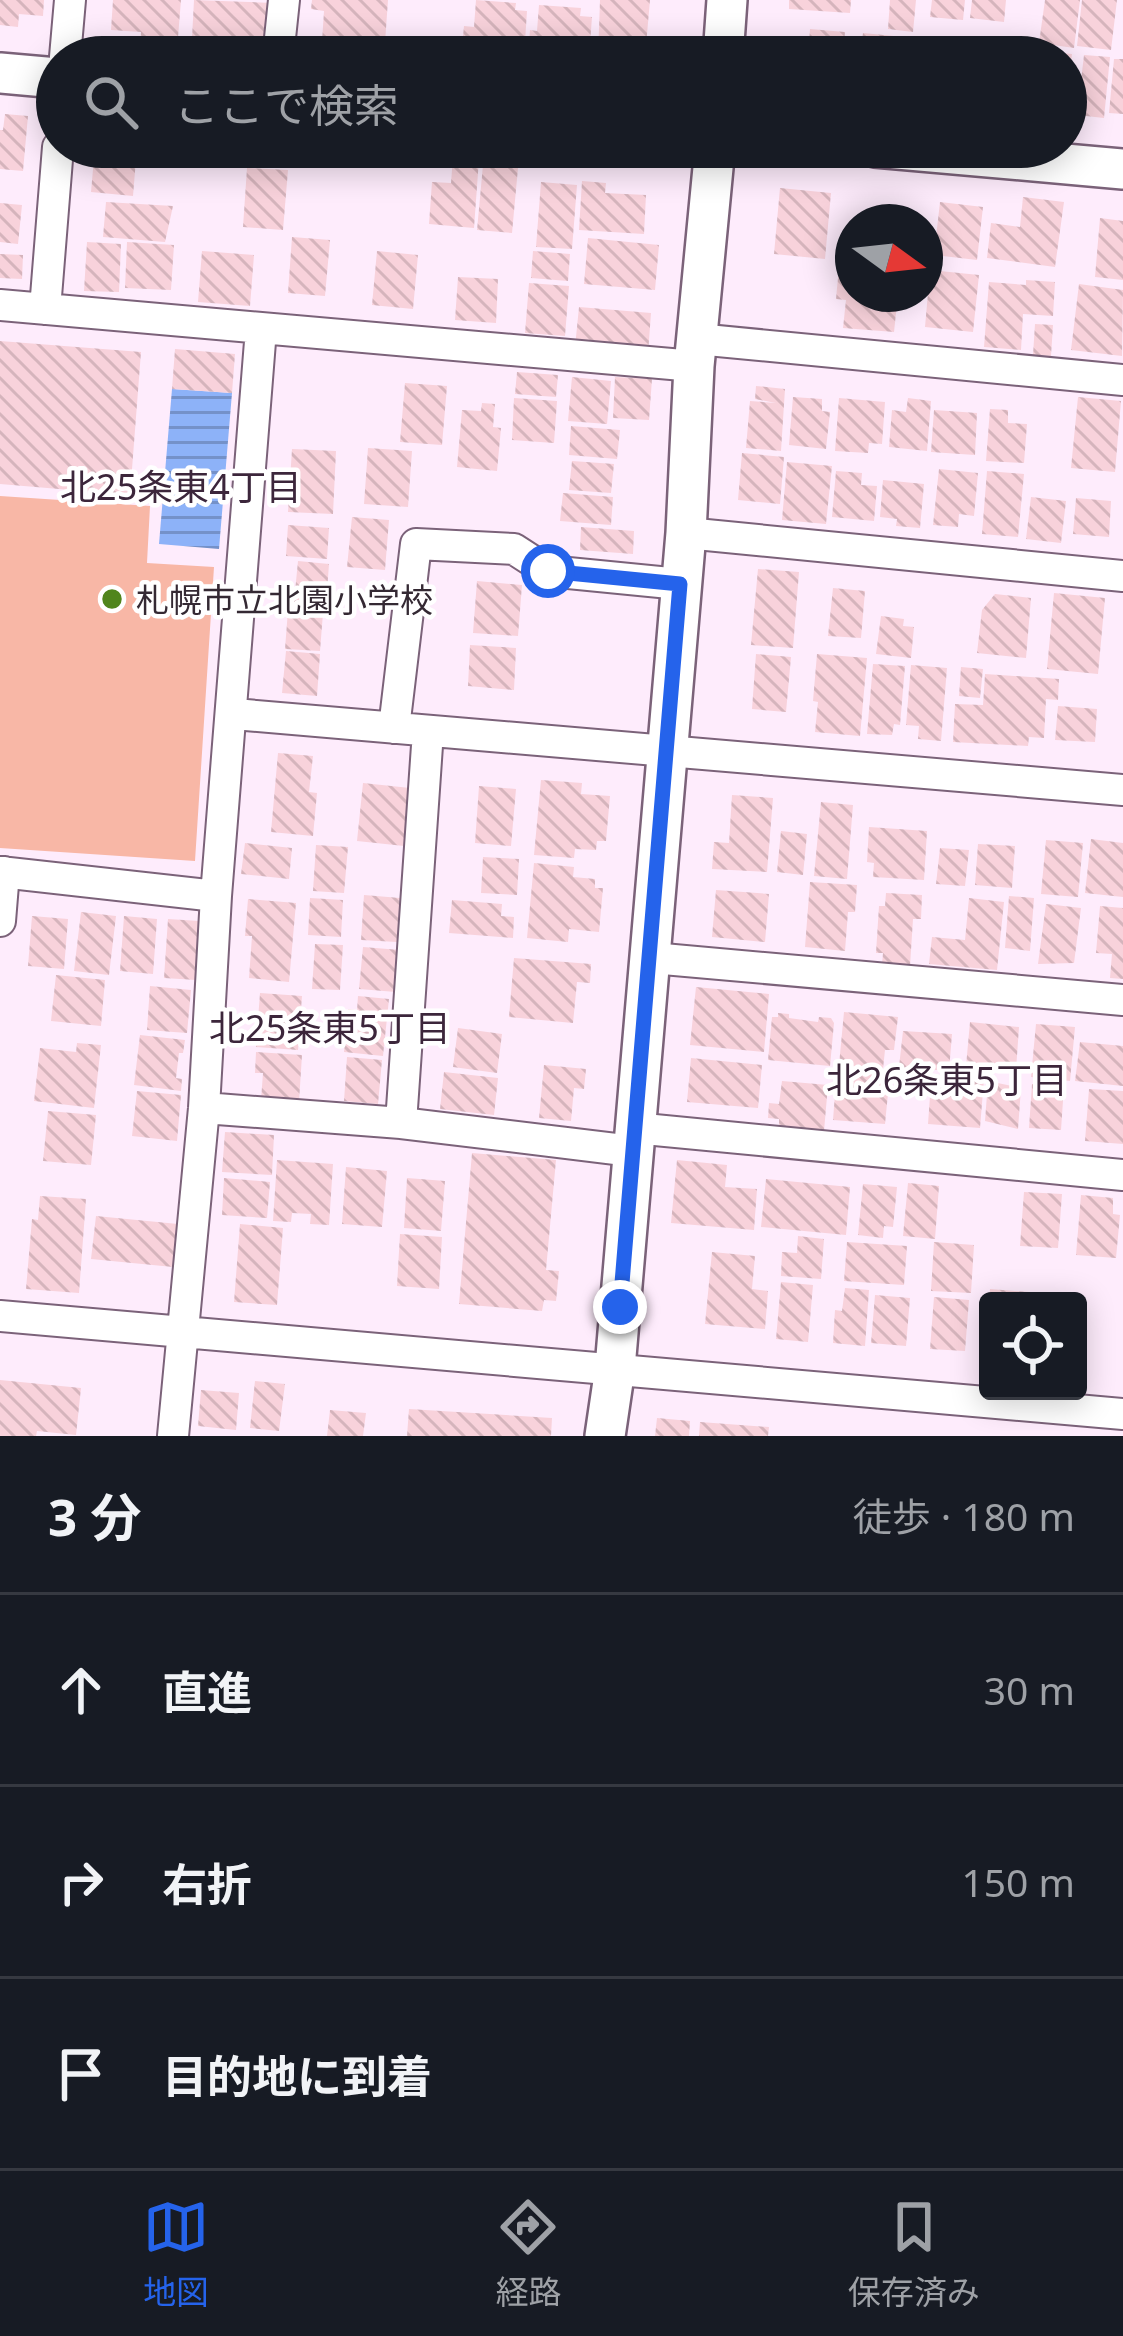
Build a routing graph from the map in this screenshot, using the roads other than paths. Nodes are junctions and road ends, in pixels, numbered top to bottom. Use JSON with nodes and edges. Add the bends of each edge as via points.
{"nodes":[{"id":1,"x":70,"y":0,"type":"edge"},
{"id":2,"x":284,"y":0,"type":"edge"},
{"id":3,"x":727,"y":0,"type":"edge"},
{"id":4,"x":67,"y":36,"type":"edge"},
{"id":5,"x":280,"y":36,"type":"edge"},
{"id":6,"x":724,"y":36,"type":"edge"},
{"id":7,"x":0,"y":73,"type":"edge"},
{"id":8,"x":36,"y":76,"type":"edge"},
{"id":9,"x":1087,"y":166,"type":"edge"},
{"id":10,"x":56,"y":168,"type":"edge"},
{"id":11,"x":713,"y":168,"type":"edge"},
{"id":12,"x":1123,"y":169,"type":"edge"},
{"id":13,"x":0,"y":304,"type":"edge"},
{"id":14,"x":45,"y":309,"type":"junction"},
{"id":15,"x":261,"y":328,"type":"junction"},
{"id":16,"x":695,"y":353,"type":"junction"},
{"id":17,"x":1123,"y":380,"type":"edge"},
{"id":18,"x":686,"y":533,"type":"junction"},
{"id":19,"x":1123,"y":576,"type":"edge"},
{"id":20,"x":680,"y":584,"type":"junction"},
{"id":21,"x":234,"y":714,"type":"junction"},
{"id":22,"x":394,"y":728,"type":"junction"},
{"id":23,"x":428,"y":730,"type":"junction"},
{"id":24,"x":665,"y":751,"type":"junction"},
{"id":25,"x":1123,"y":790,"type":"edge"},
{"id":26,"x":2,"y":872,"type":"edge"},
{"id":27,"x":216,"y":896,"type":"junction"},
{"id":28,"x":0,"y":921,"type":"edge"},
{"id":29,"x":652,"y":958,"type":"junction"},
{"id":30,"x":1123,"y":1000,"type":"edge"},
{"id":31,"x":203,"y":1108,"type":"junction"},
{"id":32,"x":401,"y":1123,"type":"junction"},
{"id":33,"x":633,"y":1139,"type":"junction"},
{"id":34,"x":1123,"y":1175,"type":"edge"},
{"id":35,"x":0,"y":1316,"type":"edge"},
{"id":36,"x":180,"y":1331,"type":"junction"},
{"id":37,"x":615,"y":1368,"type":"junction"},
{"id":38,"x":1123,"y":1414,"type":"edge"},
{"id":39,"x":173,"y":1436,"type":"edge"},
{"id":40,"x":605,"y":1436,"type":"edge"}],
"edges":[{"from":1,"to":4,"type":"street"},
{"from":2,"to":5,"type":"street"},
{"from":3,"to":6,"type":"street"},
{"from":7,"to":8,"type":"street"},
{"from":9,"to":12,"type":"street"},
{"from":10,"to":14,"type":"street"},
{"from":11,"to":16,"type":"street"},
{"from":13,"to":14,"type":"street"},
{"from":14,"to":15,"type":"street"},
{"from":15,"to":16,"type":"street"},
{"from":15,"to":21,"type":"street"},
{"from":16,"to":17,"type":"street"},
{"from":16,"to":18,"type":"street"},
{"from":18,"to":19,"type":"street"},
{"from":18,"to":20,"type":"street"},
{"from":20,"to":22,"type":"street","via":[[548,571],[514,549],[416,544]]},
{"from":20,"to":24,"type":"street"},
{"from":21,"to":22,"type":"street"},
{"from":21,"to":27,"type":"street"},
{"from":22,"to":23,"type":"street"},
{"from":23,"to":24,"type":"street"},
{"from":23,"to":32,"type":"street"},
{"from":24,"to":25,"type":"street"},
{"from":24,"to":29,"type":"street"},
{"from":26,"to":27,"type":"street"},
{"from":26,"to":28,"type":"street"},
{"from":27,"to":31,"type":"street"},
{"from":29,"to":30,"type":"street"},
{"from":29,"to":33,"type":"street"},
{"from":31,"to":32,"type":"street"},
{"from":31,"to":36,"type":"street"},
{"from":32,"to":33,"type":"street"},
{"from":33,"to":34,"type":"street"},
{"from":33,"to":37,"type":"street"},
{"from":35,"to":36,"type":"street"},
{"from":36,"to":37,"type":"street"},
{"from":36,"to":39,"type":"street"},
{"from":37,"to":38,"type":"street"},
{"from":37,"to":40,"type":"street"}]}
